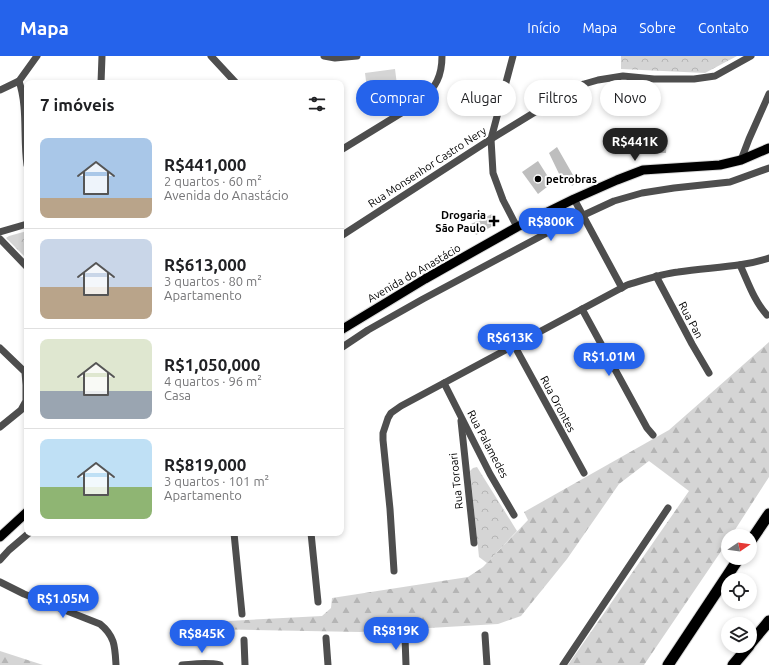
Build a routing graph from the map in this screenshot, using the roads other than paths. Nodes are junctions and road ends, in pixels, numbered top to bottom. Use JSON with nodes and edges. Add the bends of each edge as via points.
{"nodes":[{"id":1,"x":36,"y":56,"type":"edge"},
{"id":2,"x":102,"y":56,"type":"edge"},
{"id":3,"x":211,"y":56,"type":"edge"},
{"id":4,"x":324,"y":56,"type":"edge"},
{"id":5,"x":357,"y":56,"type":"edge"},
{"id":6,"x":442,"y":56,"type":"edge"},
{"id":7,"x":513,"y":56,"type":"edge"},
{"id":8,"x":751,"y":56,"type":"edge"},
{"id":9,"x":101,"y":80,"type":"edge"},
{"id":10,"x":233,"y":80,"type":"edge"},
{"id":11,"x":19,"y":81,"type":"junction"},
{"id":12,"x":0,"y":90,"type":"edge"},
{"id":13,"x":769,"y":94,"type":"edge"},
{"id":14,"x":24,"y":104,"type":"edge"},
{"id":15,"x":24,"y":104,"type":"edge"},
{"id":16,"x":24,"y":122,"type":"edge"},
{"id":17,"x":491,"y":139,"type":"junction"},
{"id":18,"x":344,"y":148,"type":"edge"},
{"id":19,"x":769,"y":148,"type":"edge"},
{"id":20,"x":742,"y":160,"type":"junction"},
{"id":21,"x":769,"y":168,"type":"edge"},
{"id":22,"x":574,"y":199,"type":"junction"},
{"id":23,"x":583,"y":216,"type":"junction"},
{"id":24,"x":24,"y":225,"type":"edge"},
{"id":25,"x":517,"y":227,"type":"junction"},
{"id":26,"x":0,"y":232,"type":"edge"},
{"id":27,"x":344,"y":234,"type":"edge"},
{"id":28,"x":0,"y":239,"type":"edge"},
{"id":29,"x":769,"y":258,"type":"edge"},
{"id":30,"x":24,"y":264,"type":"edge"},
{"id":31,"x":740,"y":265,"type":"junction"},
{"id":32,"x":656,"y":276,"type":"junction"},
{"id":33,"x":622,"y":288,"type":"junction"},
{"id":34,"x":582,"y":309,"type":"junction"},
{"id":35,"x":767,"y":315,"type":"dead end"},
{"id":36,"x":344,"y":328,"type":"edge"},
{"id":37,"x":514,"y":345,"type":"junction"},
{"id":38,"x":344,"y":346,"type":"edge"},
{"id":39,"x":0,"y":348,"type":"edge"},
{"id":40,"x":24,"y":366,"type":"edge"},
{"id":41,"x":709,"y":373,"type":"dead end"},
{"id":42,"x":444,"y":383,"type":"junction"},
{"id":43,"x":24,"y":405,"type":"edge"},
{"id":44,"x":461,"y":418,"type":"junction"},
{"id":45,"x":0,"y":427,"type":"edge"},
{"id":46,"x":653,"y":435,"type":"dead end"},
{"id":47,"x":584,"y":474,"type":"dead end"},
{"id":48,"x":668,"y":508,"type":"dead end"},
{"id":49,"x":769,"y":514,"type":"edge"},
{"id":50,"x":24,"y":515,"type":"edge"},
{"id":51,"x":514,"y":515,"type":"dead end"},
{"id":52,"x":757,"y":532,"type":"edge"},
{"id":53,"x":25,"y":536,"type":"edge"},
{"id":54,"x":234,"y":536,"type":"edge"},
{"id":55,"x":311,"y":536,"type":"edge"},
{"id":56,"x":0,"y":537,"type":"edge"},
{"id":57,"x":474,"y":543,"type":"dead end"},
{"id":58,"x":0,"y":560,"type":"edge"},
{"id":59,"x":734,"y":565,"type":"edge"},
{"id":60,"x":394,"y":571,"type":"dead end"},
{"id":61,"x":0,"y":582,"type":"edge"},
{"id":62,"x":318,"y":602,"type":"dead end"},
{"id":63,"x":242,"y":614,"type":"dead end"},
{"id":64,"x":769,"y":621,"type":"edge"},
{"id":65,"x":485,"y":635,"type":"dead end"},
{"id":66,"x":757,"y":635,"type":"edge"},
{"id":67,"x":405,"y":637,"type":"dead end"},
{"id":68,"x":326,"y":638,"type":"dead end"},
{"id":69,"x":244,"y":640,"type":"dead end"},
{"id":70,"x":743,"y":653,"type":"edge"},
{"id":71,"x":116,"y":665,"type":"edge"},
{"id":72,"x":182,"y":665,"type":"edge"},
{"id":73,"x":220,"y":665,"type":"edge"},
{"id":74,"x":245,"y":665,"type":"edge"},
{"id":75,"x":328,"y":665,"type":"edge"},
{"id":76,"x":406,"y":665,"type":"edge"},
{"id":77,"x":487,"y":665,"type":"edge"},
{"id":78,"x":563,"y":665,"type":"edge"},
{"id":79,"x":668,"y":665,"type":"edge"},
{"id":80,"x":733,"y":665,"type":"edge"}],
"edges":[{"from":1,"to":11,"type":"street"},
{"from":2,"to":9,"type":"street"},
{"from":3,"to":10,"type":"street"},
{"from":4,"to":5,"type":"street"},
{"from":6,"to":18,"type":"street","via":[[441,72],[426,97]]},
{"from":7,"to":17,"type":"street"},
{"from":8,"to":17,"type":"street","name":"Rua Monsenhor Castro Nery","via":[[715,76],[694,79],[623,76],[584,84]]},
{"from":11,"to":12,"type":"street"},
{"from":11,"to":15,"type":"street"},
{"from":13,"to":20,"type":"street"},
{"from":14,"to":16,"type":"street"},
{"from":17,"to":25,"type":"street","via":[[493,173]]},
{"from":17,"to":27,"type":"street","name":"Rua Monsenhor Castro Nery"},
{"from":19,"to":20,"type":"main road","name":"Avenida do Anastácio"},
{"from":20,"to":22,"type":"main road","name":"Avenida do Anastácio","via":[[720,165],[643,170]]},
{"from":21,"to":23,"type":"street","via":[[730,182],[642,193]]},
{"from":22,"to":23,"type":"street"},
{"from":22,"to":25,"type":"main road","name":"Avenida do Anastácio"},
{"from":23,"to":33,"type":"street"},
{"from":23,"to":38,"type":"street","via":[[423,299]]},
{"from":24,"to":26,"type":"street"},
{"from":25,"to":36,"type":"main road","name":"Avenida do Anastácio"},
{"from":28,"to":30,"type":"street"},
{"from":29,"to":31,"type":"street"},
{"from":31,"to":32,"type":"street"},
{"from":31,"to":35,"type":"street","via":[[762,310]]},
{"from":32,"to":33,"type":"street"},
{"from":32,"to":41,"type":"street","name":"Rua Pan"},
{"from":33,"to":34,"type":"street"},
{"from":34,"to":37,"type":"street"},
{"from":34,"to":46,"type":"street"},
{"from":37,"to":42,"type":"street"},
{"from":37,"to":47,"type":"street","name":"Rua Orontes"},
{"from":39,"to":40,"type":"street"},
{"from":42,"to":44,"type":"street","name":"Rua Palamedes"},
{"from":42,"to":60,"type":"street","via":[[391,413],[383,433]]},
{"from":43,"to":45,"type":"street"},
{"from":44,"to":51,"type":"street","name":"Rua Palamedes"},
{"from":44,"to":57,"type":"street","name":"Rua Toroari"},
{"from":48,"to":78,"type":"street"},
{"from":49,"to":52,"type":"highway"},
{"from":50,"to":56,"type":"main road"},
{"from":53,"to":58,"type":"street"},
{"from":54,"to":63,"type":"street"},
{"from":55,"to":62,"type":"street"},
{"from":59,"to":79,"type":"highway"},
{"from":61,"to":71,"type":"street","via":[[100,624],[112,639]]},
{"from":64,"to":66,"type":"highway"},
{"from":65,"to":77,"type":"street"},
{"from":67,"to":76,"type":"street"},
{"from":68,"to":75,"type":"street"},
{"from":69,"to":74,"type":"street"},
{"from":70,"to":80,"type":"highway"},
{"from":72,"to":73,"type":"street"}]}
